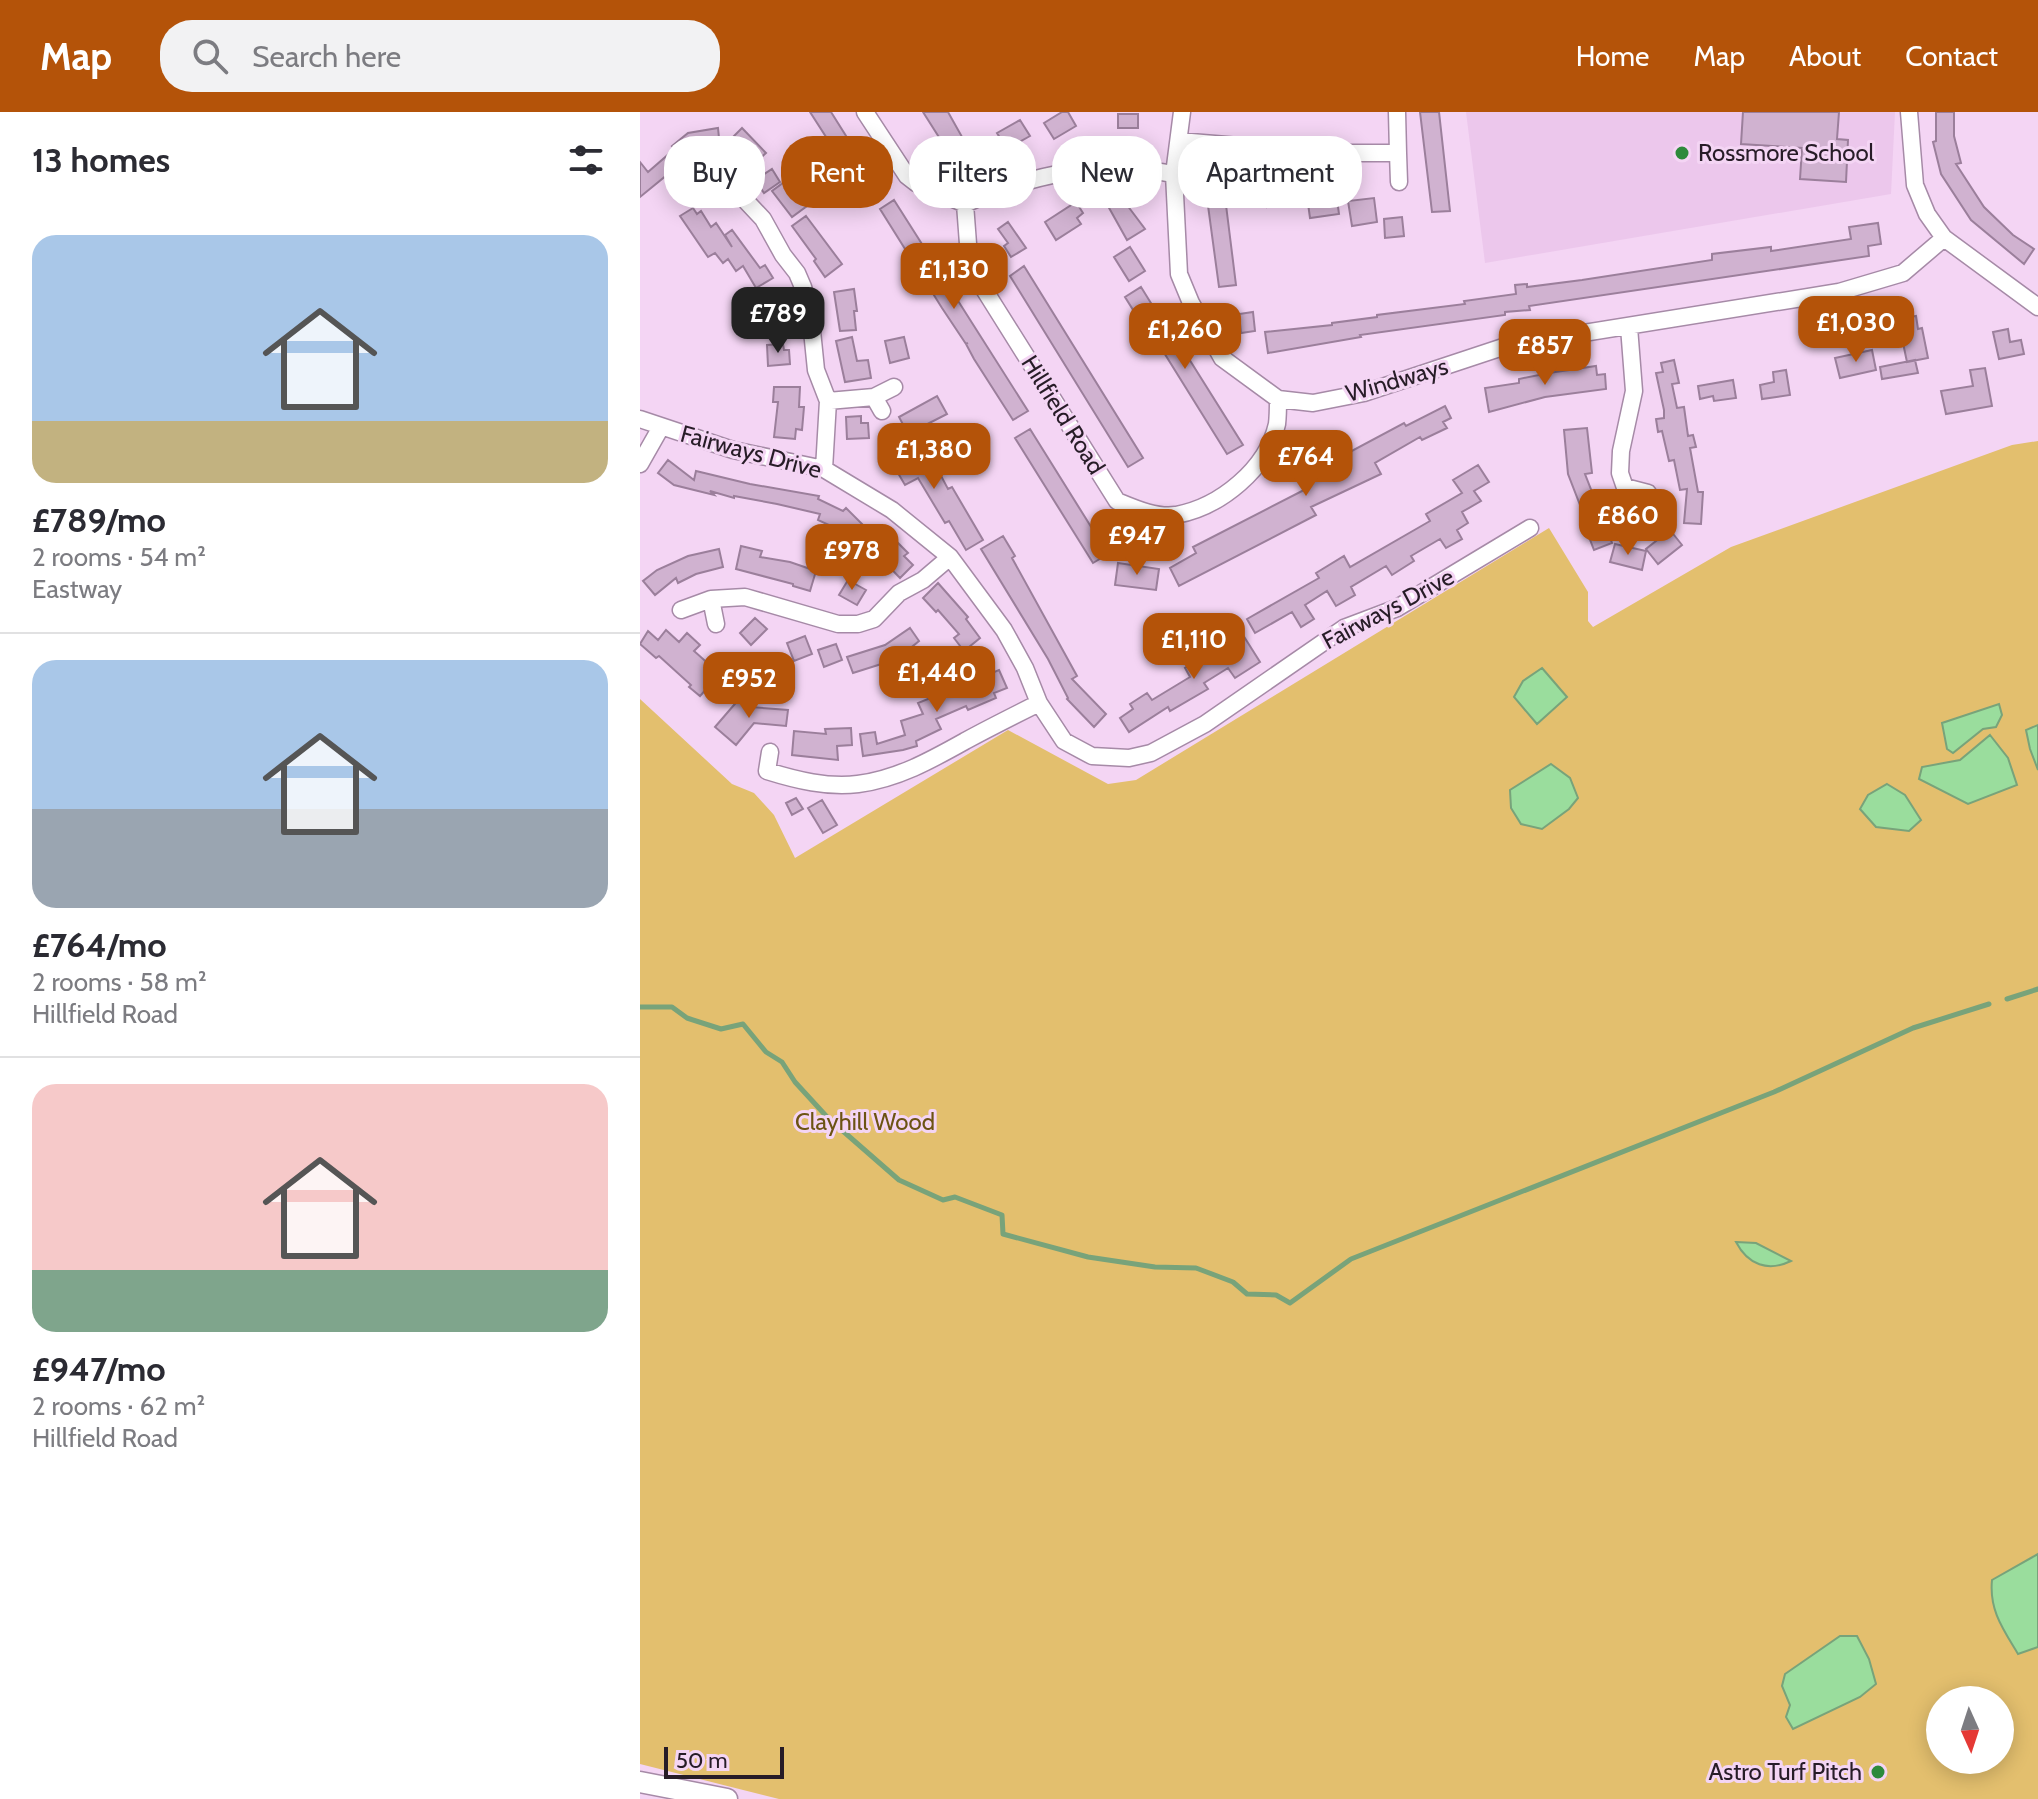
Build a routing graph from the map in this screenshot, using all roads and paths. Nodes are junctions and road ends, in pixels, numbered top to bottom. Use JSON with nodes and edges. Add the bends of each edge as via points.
{"nodes":[{"id":1,"x":865,"y":112,"type":"edge"},
{"id":2,"x":1182,"y":112,"type":"edge"},
{"id":3,"x":1397,"y":112,"type":"edge"},
{"id":4,"x":1909,"y":112,"type":"edge"},
{"id":5,"x":1180,"y":136,"type":"edge"},
{"id":6,"x":1178,"y":148,"type":"edge"},
{"id":7,"x":1362,"y":153,"type":"edge"},
{"id":8,"x":1398,"y":153,"type":"junction"},
{"id":9,"x":1174,"y":174,"type":"junction"},
{"id":10,"x":909,"y":178,"type":"edge"},
{"id":11,"x":1036,"y":179,"type":"edge"},
{"id":12,"x":1399,"y":182,"type":"dead end"},
{"id":13,"x":754,"y":208,"type":"edge"},
{"id":14,"x":965,"y":208,"type":"edge"},
{"id":15,"x":1944,"y":238,"type":"junction"},
{"id":16,"x":2038,"y":307,"type":"edge"},
{"id":17,"x":1629,"y":327,"type":"junction"},
{"id":18,"x":894,"y":387,"type":"dead end"},
{"id":19,"x":1278,"y":399,"type":"junction"},
{"id":20,"x":828,"y":401,"type":"junction"},
{"id":21,"x":640,"y":419,"type":"edge"},
{"id":22,"x":661,"y":427,"type":"junction"},
{"id":23,"x":640,"y":464,"type":"edge"},
{"id":24,"x":824,"y":469,"type":"junction"},
{"id":25,"x":1625,"y":487,"type":"junction"},
{"id":26,"x":1648,"y":493,"type":"dead end"},
{"id":27,"x":1635,"y":517,"type":"dead end"},
{"id":28,"x":1530,"y":528,"type":"dead end"},
{"id":29,"x":950,"y":557,"type":"junction"},
{"id":30,"x":711,"y":599,"type":"junction"},
{"id":31,"x":681,"y":610,"type":"dead end"},
{"id":32,"x":716,"y":624,"type":"dead end"},
{"id":33,"x":1039,"y":703,"type":"junction"},
{"id":34,"x":770,"y":752,"type":"dead end"},
{"id":35,"x":640,"y":1782,"type":"edge"},
{"id":36,"x":727,"y":1799,"type":"edge"}],
"edges":[{"from":1,"to":10,"type":"street"},
{"from":2,"to":5,"type":"street"},
{"from":3,"to":8,"type":"street"},
{"from":4,"to":15,"type":"street","via":[[1915,185]]},
{"from":6,"to":9,"type":"street"},
{"from":7,"to":8,"type":"street"},
{"from":8,"to":12,"type":"street"},
{"from":9,"to":11,"type":"street","via":[[1127,167]]},
{"from":9,"to":19,"type":"street","via":[[1179,274],[1191,303],[1222,358]]},
{"from":13,"to":20,"type":"street","via":[[797,273],[810,311],[816,370]]},
{"from":14,"to":19,"type":"street","name":"Hillfield Road","via":[[969,257],[982,286],[1117,501],[1176,515],[1205,506],[1254,469],[1277,423]]},
{"from":15,"to":16,"type":"street"},
{"from":15,"to":17,"type":"street","name":"Windways","via":[[1903,273],[1839,292]]},
{"from":17,"to":19,"type":"street","name":"Windways","via":[[1509,345],[1364,393],[1313,403]]},
{"from":17,"to":25,"type":"street","via":[[1634,391],[1621,451]]},
{"from":18,"to":20,"type":"street","via":[[878,404]]},
{"from":20,"to":24,"type":"street"},
{"from":21,"to":22,"type":"street","name":"Fairways Drive"},
{"from":22,"to":23,"type":"street"},
{"from":22,"to":24,"type":"street","name":"Fairways Drive","via":[[733,450]]},
{"from":24,"to":29,"type":"street","name":"Fairways Drive","via":[[892,510]]},
{"from":25,"to":26,"type":"street"},
{"from":25,"to":27,"type":"street"},
{"from":28,"to":33,"type":"street","name":"Fairways Drive","via":[[1397,608],[1344,628],[1205,724],[1151,753],[1092,756],[1064,741]]},
{"from":29,"to":30,"type":"street","via":[[899,593],[874,619],[858,624],[838,624],[745,597]]},
{"from":29,"to":33,"type":"street","name":"Fairways Drive","via":[[1004,630]]},
{"from":30,"to":31,"type":"street"},
{"from":30,"to":32,"type":"street"},
{"from":33,"to":34,"type":"street","via":[[935,758],[858,784],[760,775]]},
{"from":35,"to":36,"type":"main road"}]}
